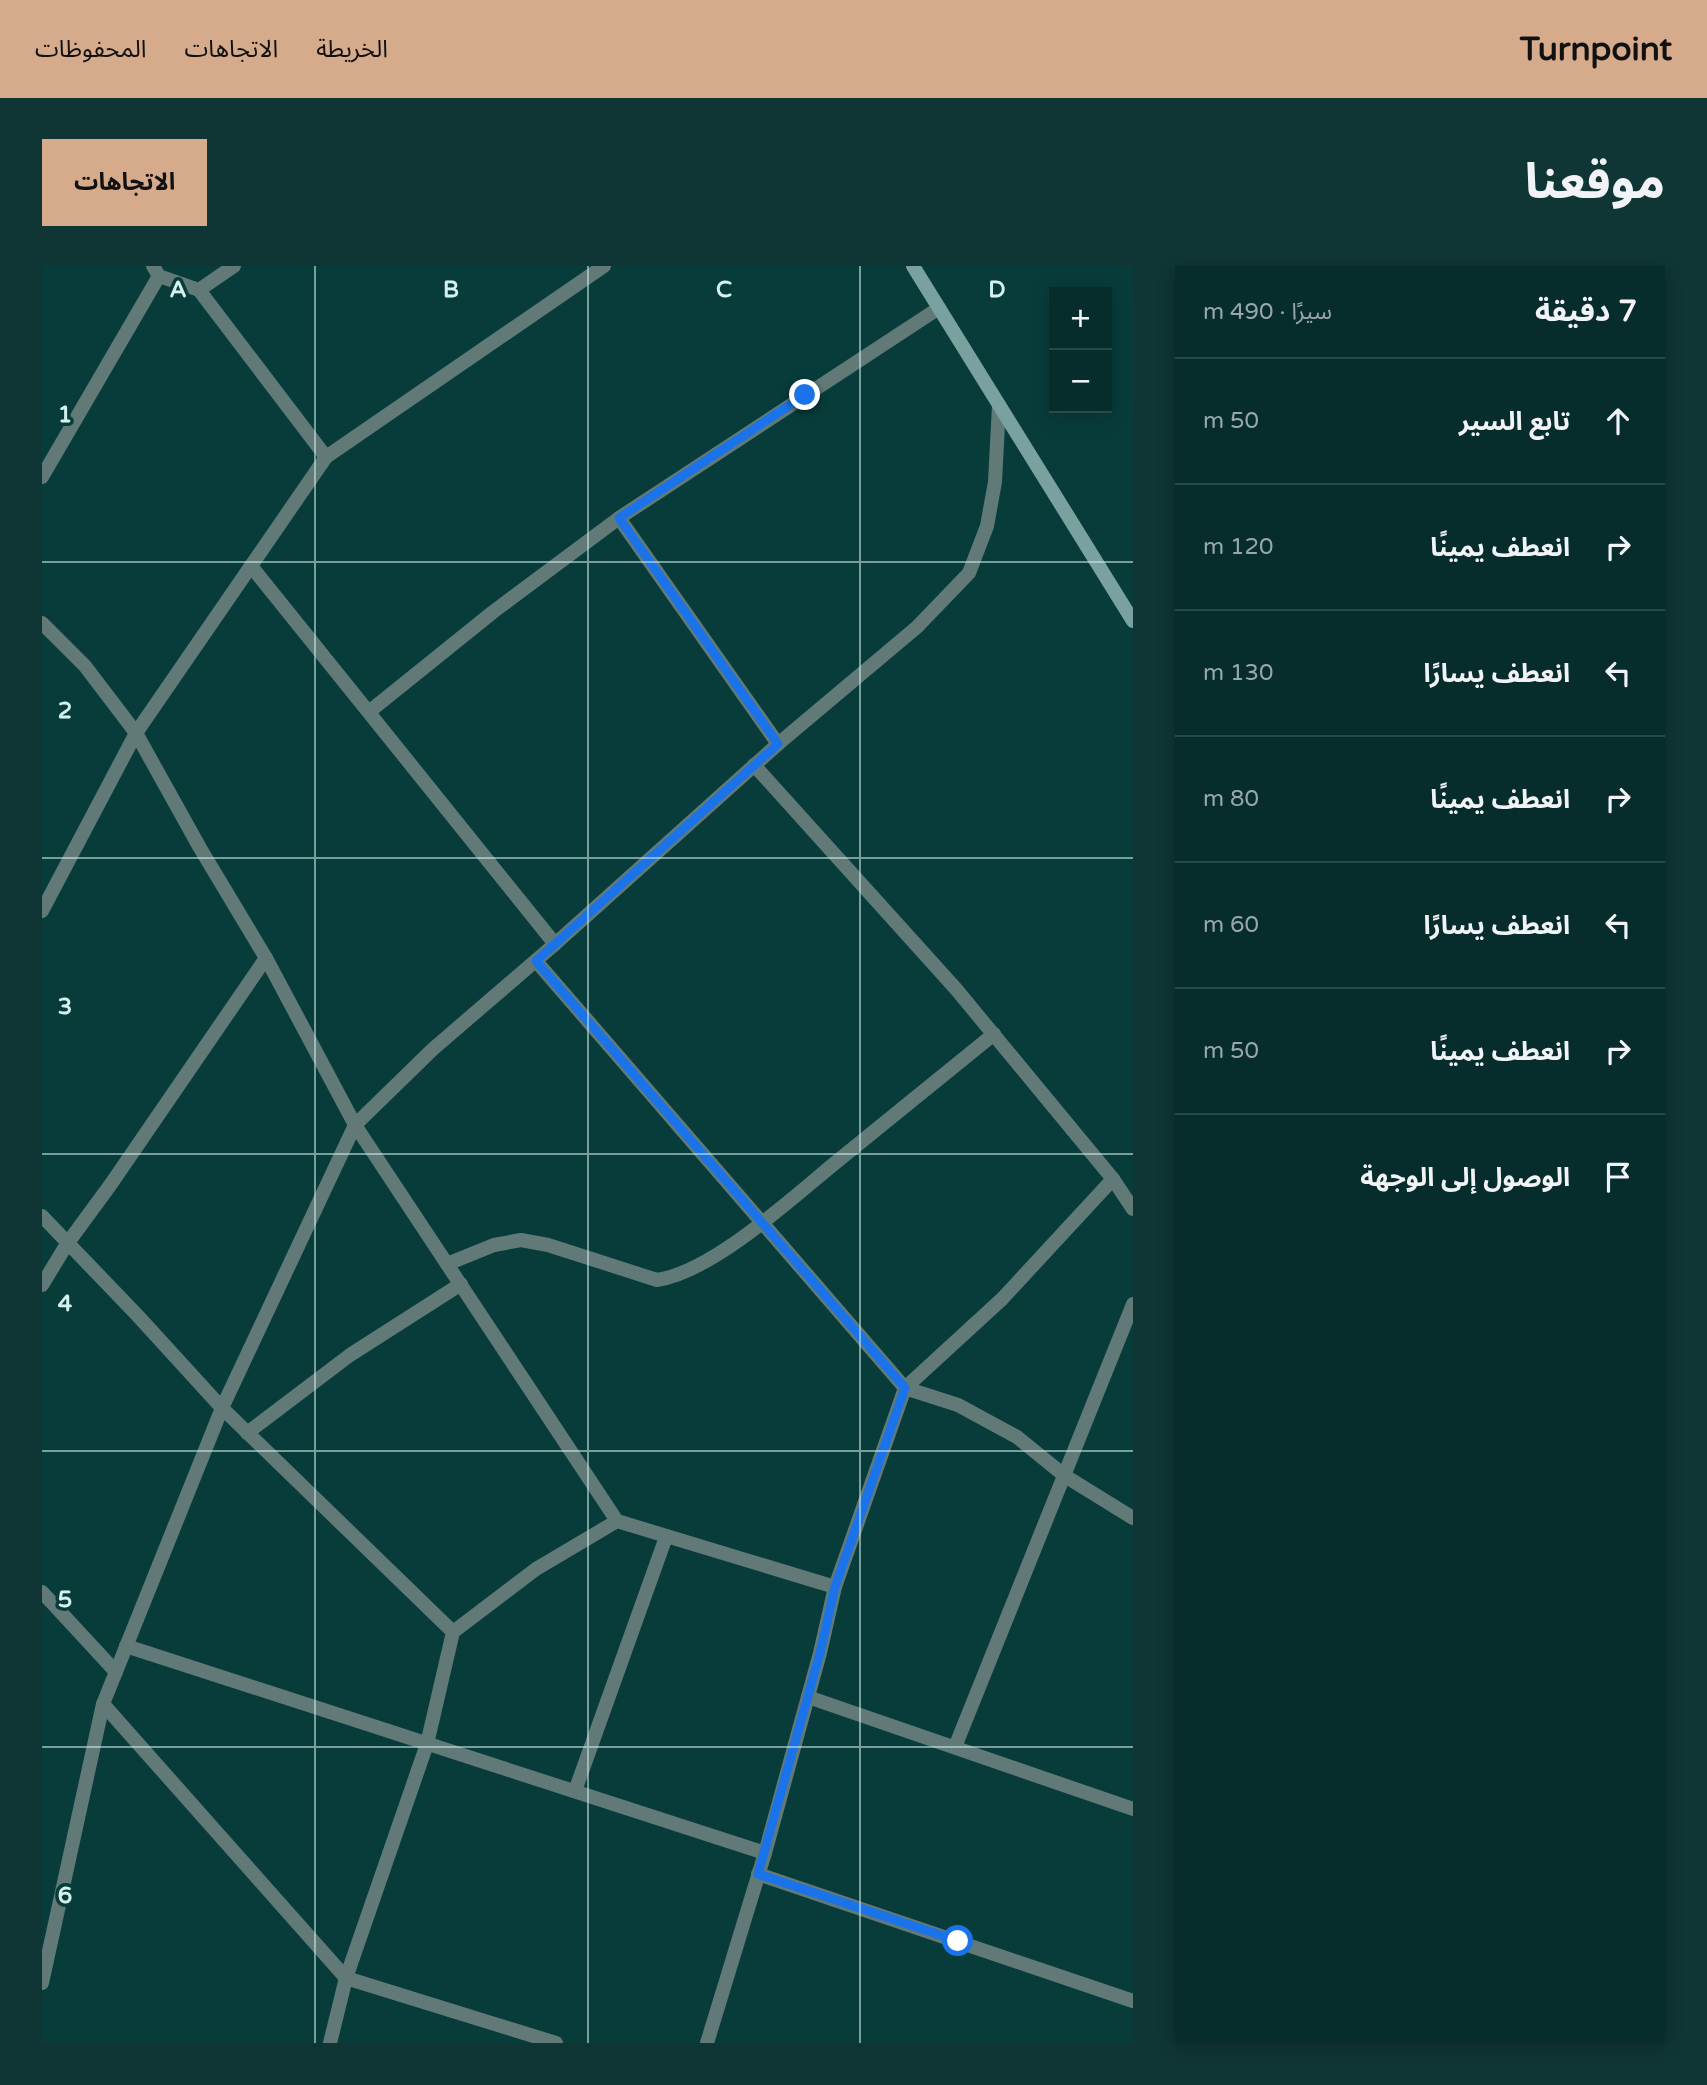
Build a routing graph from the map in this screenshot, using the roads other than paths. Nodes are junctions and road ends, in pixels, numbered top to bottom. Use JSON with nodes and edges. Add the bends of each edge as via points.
{"nodes":[{"id":1,"x":234,"y":266,"type":"edge"},
{"id":2,"x":604,"y":266,"type":"edge"},
{"id":3,"x":913,"y":266,"type":"edge"},
{"id":4,"x":156,"y":271,"type":"edge"},
{"id":5,"x":199,"y":290,"type":"junction"},
{"id":6,"x":939,"y":307,"type":"junction"},
{"id":7,"x":999,"y":405,"type":"junction"},
{"id":8,"x":326,"y":457,"type":"junction"},
{"id":9,"x":42,"y":476,"type":"edge"},
{"id":10,"x":619,"y":518,"type":"junction"},
{"id":11,"x":251,"y":566,"type":"junction"},
{"id":12,"x":1133,"y":621,"type":"edge"},
{"id":13,"x":42,"y":623,"type":"edge"},
{"id":14,"x":370,"y":711,"type":"junction"},
{"id":15,"x":136,"y":733,"type":"junction"},
{"id":16,"x":778,"y":744,"type":"junction"},
{"id":17,"x":754,"y":765,"type":"junction"},
{"id":18,"x":42,"y":911,"type":"edge"},
{"id":19,"x":555,"y":944,"type":"junction"},
{"id":20,"x":266,"y":958,"type":"junction"},
{"id":21,"x":536,"y":961,"type":"junction"},
{"id":22,"x":994,"y":1034,"type":"junction"},
{"id":23,"x":355,"y":1125,"type":"junction"},
{"id":24,"x":1113,"y":1179,"type":"junction"},
{"id":25,"x":1133,"y":1209,"type":"edge"},
{"id":26,"x":42,"y":1216,"type":"edge"},
{"id":27,"x":762,"y":1223,"type":"junction"},
{"id":28,"x":67,"y":1244,"type":"junction"},
{"id":29,"x":447,"y":1264,"type":"junction"},
{"id":30,"x":461,"y":1284,"type":"junction"},
{"id":31,"x":42,"y":1285,"type":"edge"},
{"id":32,"x":1133,"y":1304,"type":"edge"},
{"id":33,"x":905,"y":1388,"type":"junction"},
{"id":34,"x":222,"y":1408,"type":"junction"},
{"id":35,"x":247,"y":1433,"type":"junction"},
{"id":36,"x":1065,"y":1476,"type":"junction"},
{"id":37,"x":1133,"y":1518,"type":"edge"},
{"id":38,"x":617,"y":1521,"type":"junction"},
{"id":39,"x":666,"y":1537,"type":"junction"},
{"id":40,"x":835,"y":1587,"type":"junction"},
{"id":41,"x":42,"y":1592,"type":"edge"},
{"id":42,"x":453,"y":1632,"type":"junction"},
{"id":43,"x":126,"y":1646,"type":"junction"},
{"id":44,"x":116,"y":1672,"type":"junction"},
{"id":45,"x":808,"y":1697,"type":"junction"},
{"id":46,"x":103,"y":1704,"type":"junction"},
{"id":47,"x":427,"y":1744,"type":"junction"},
{"id":48,"x":955,"y":1747,"type":"junction"},
{"id":49,"x":575,"y":1791,"type":"junction"},
{"id":50,"x":1133,"y":1809,"type":"edge"},
{"id":51,"x":765,"y":1853,"type":"junction"},
{"id":52,"x":758,"y":1874,"type":"junction"},
{"id":53,"x":346,"y":1978,"type":"junction"},
{"id":54,"x":42,"y":1983,"type":"edge"},
{"id":55,"x":1133,"y":2001,"type":"edge"},
{"id":56,"x":330,"y":2043,"type":"edge"},
{"id":57,"x":556,"y":2043,"type":"edge"},
{"id":58,"x":707,"y":2043,"type":"edge"}],
"edges":[{"from":1,"to":5,"type":"street"},
{"from":2,"to":8,"type":"street"},
{"from":3,"to":6,"type":"street"},
{"from":4,"to":5,"type":"street"},
{"from":4,"to":9,"type":"street"},
{"from":5,"to":8,"type":"street"},
{"from":6,"to":7,"type":"street"},
{"from":6,"to":10,"type":"street"},
{"from":7,"to":12,"type":"street"},
{"from":7,"to":16,"type":"street","via":[[995,482],[987,526],[969,572],[917,628]]},
{"from":8,"to":11,"type":"street"},
{"from":10,"to":14,"type":"street"},
{"from":10,"to":16,"type":"street"},
{"from":11,"to":14,"type":"street"},
{"from":11,"to":15,"type":"street"},
{"from":13,"to":15,"type":"street","via":[[85,666]]},
{"from":14,"to":19,"type":"street"},
{"from":15,"to":18,"type":"street"},
{"from":15,"to":20,"type":"street"},
{"from":16,"to":17,"type":"street"},
{"from":17,"to":19,"type":"street"},
{"from":17,"to":22,"type":"street"},
{"from":19,"to":21,"type":"street"},
{"from":20,"to":23,"type":"street"},
{"from":20,"to":28,"type":"street"},
{"from":21,"to":23,"type":"street","via":[[433,1049]]},
{"from":21,"to":27,"type":"street"},
{"from":22,"to":24,"type":"street"},
{"from":22,"to":27,"type":"street"},
{"from":23,"to":29,"type":"street"},
{"from":23,"to":34,"type":"street"},
{"from":24,"to":25,"type":"street"},
{"from":24,"to":33,"type":"street","via":[[1002,1299]]},
{"from":26,"to":28,"type":"street"},
{"from":27,"to":29,"type":"street","via":[[691,1271],[657,1280],[521,1240],[494,1245]]},
{"from":27,"to":33,"type":"street"},
{"from":28,"to":31,"type":"street"},
{"from":28,"to":34,"type":"street"},
{"from":29,"to":30,"type":"street"},
{"from":30,"to":35,"type":"street","via":[[350,1356]]},
{"from":30,"to":38,"type":"street"},
{"from":32,"to":36,"type":"street"},
{"from":33,"to":36,"type":"street","via":[[958,1405],[1017,1437]]},
{"from":33,"to":40,"type":"street"},
{"from":34,"to":35,"type":"street"},
{"from":34,"to":43,"type":"street"},
{"from":35,"to":42,"type":"street"},
{"from":36,"to":37,"type":"street"},
{"from":36,"to":48,"type":"street"},
{"from":38,"to":39,"type":"street"},
{"from":38,"to":42,"type":"street","via":[[536,1569]]},
{"from":39,"to":40,"type":"street"},
{"from":39,"to":49,"type":"street"},
{"from":40,"to":45,"type":"street"},
{"from":41,"to":44,"type":"street"},
{"from":42,"to":47,"type":"street"},
{"from":43,"to":44,"type":"street"},
{"from":43,"to":47,"type":"street"},
{"from":44,"to":46,"type":"street"},
{"from":45,"to":48,"type":"street"},
{"from":45,"to":51,"type":"street"},
{"from":46,"to":53,"type":"street"},
{"from":46,"to":54,"type":"street"},
{"from":47,"to":49,"type":"street"},
{"from":47,"to":53,"type":"street"},
{"from":48,"to":50,"type":"street"},
{"from":49,"to":51,"type":"street"},
{"from":51,"to":52,"type":"street"},
{"from":52,"to":55,"type":"street"},
{"from":52,"to":58,"type":"street"},
{"from":53,"to":56,"type":"street"},
{"from":53,"to":57,"type":"street"}]}
